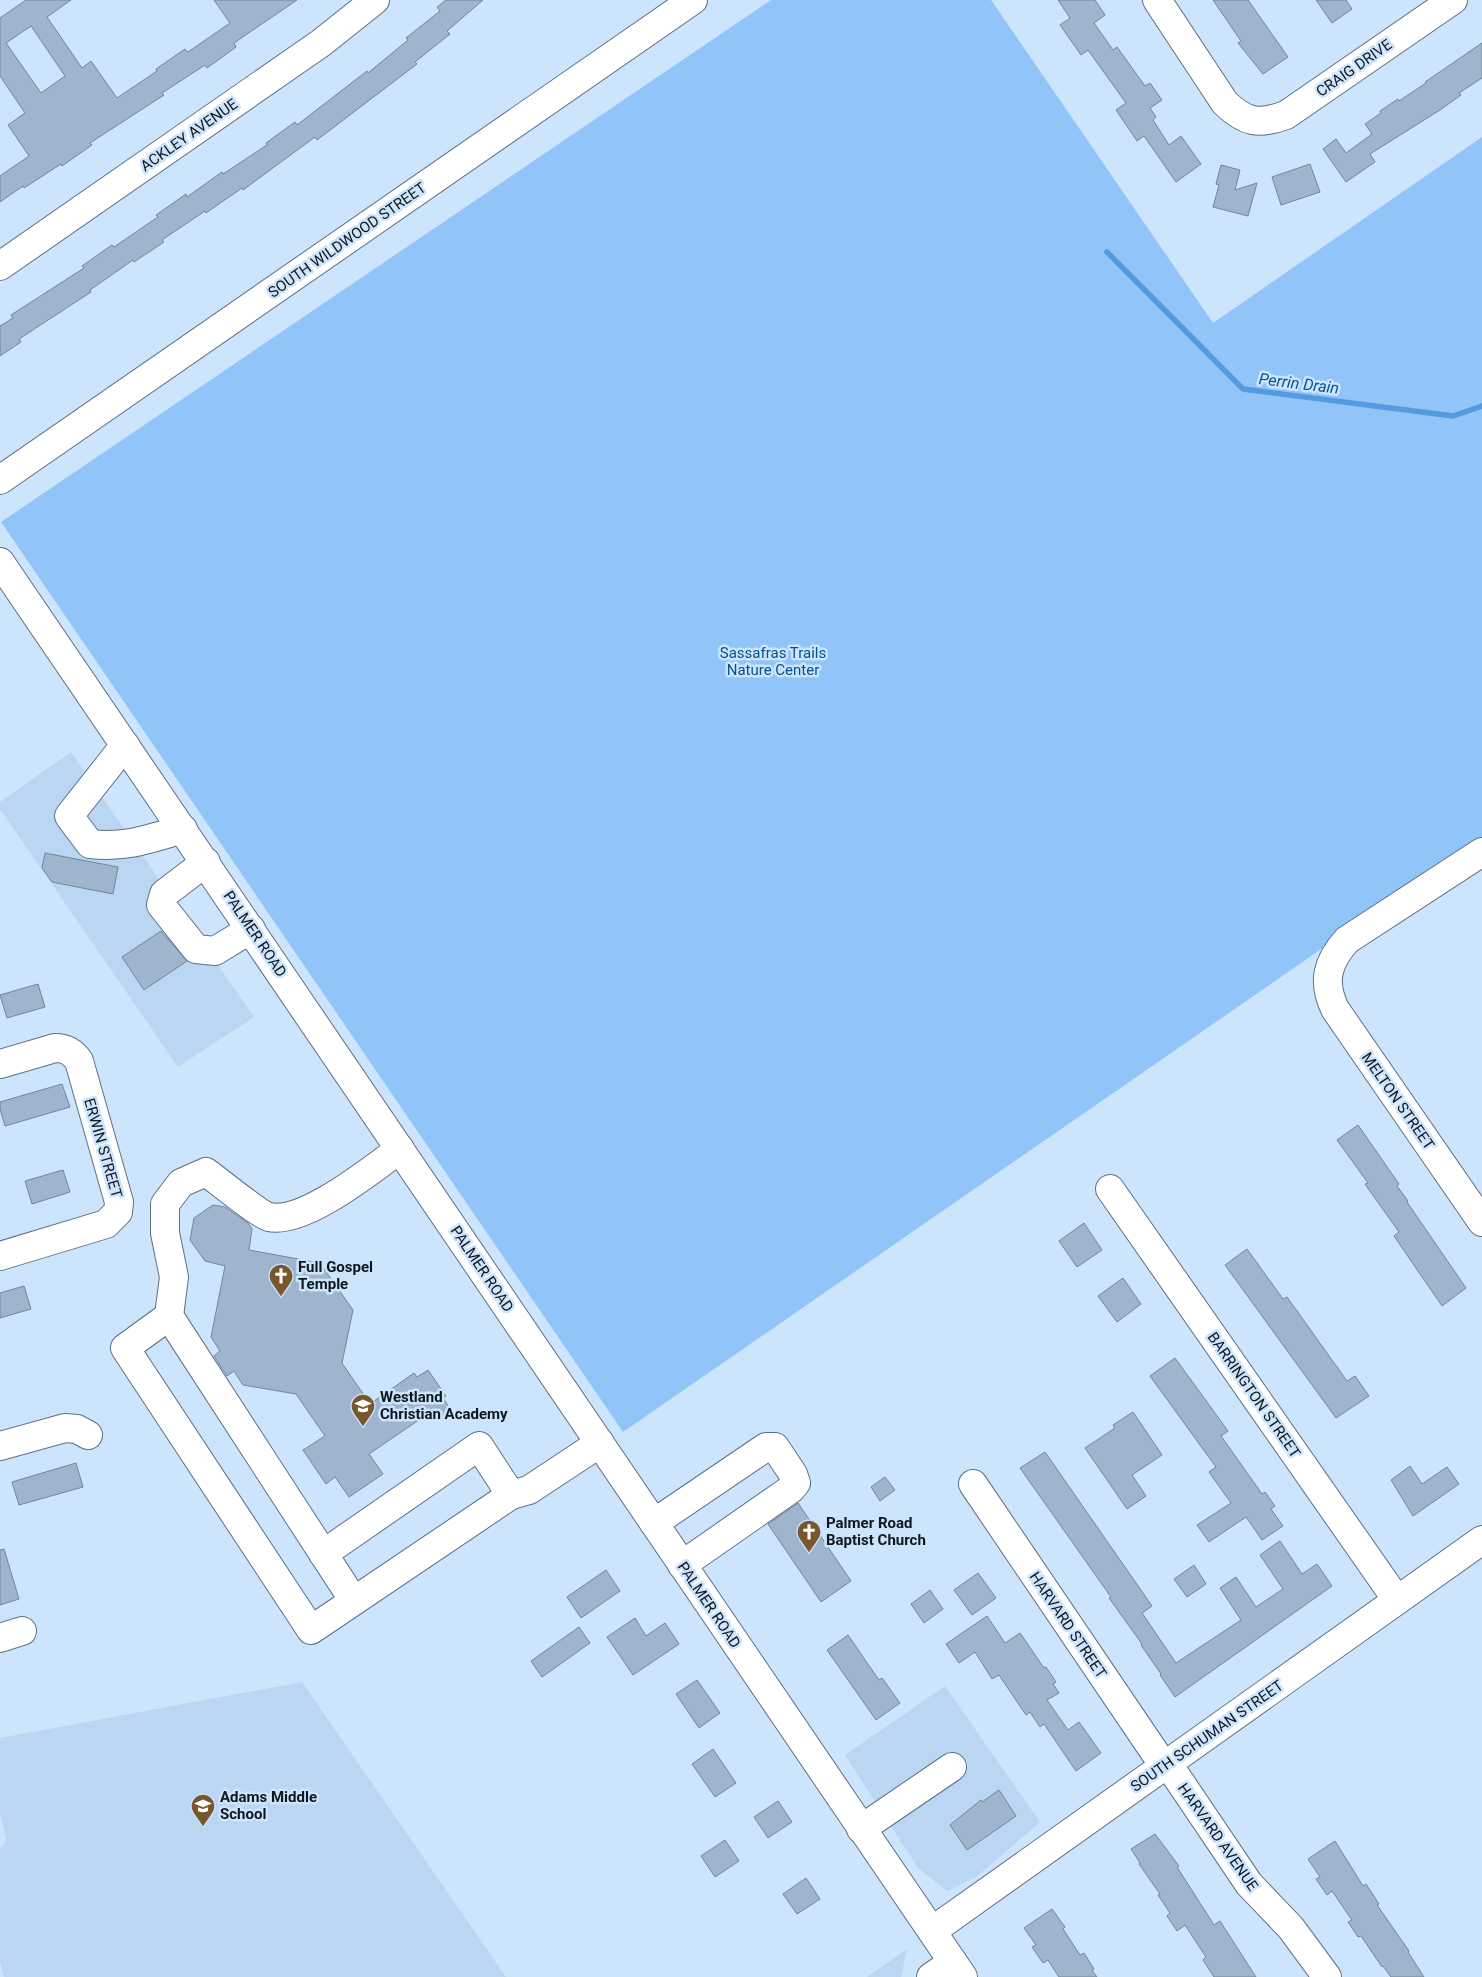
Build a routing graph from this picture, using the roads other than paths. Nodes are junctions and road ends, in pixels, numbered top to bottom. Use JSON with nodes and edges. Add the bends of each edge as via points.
{"nodes":[{"id":1,"x":375,"y":0,"type":"edge"},
{"id":2,"x":693,"y":0,"type":"edge"},
{"id":3,"x":1157,"y":0,"type":"edge"},
{"id":4,"x":1453,"y":0,"type":"edge"},
{"id":5,"x":0,"y":266,"type":"edge"},
{"id":6,"x":0,"y":480,"type":"edge"},
{"id":7,"x":0,"y":562,"type":"edge"},
{"id":8,"x":125,"y":745,"type":"junction"},
{"id":9,"x":183,"y":829,"type":"junction"},
{"id":10,"x":1482,"y":852,"type":"edge"},
{"id":11,"x":206,"y":862,"type":"junction"},
{"id":12,"x":252,"y":929,"type":"junction"},
{"id":13,"x":0,"y":1064,"type":"edge"},
{"id":14,"x":400,"y":1149,"type":"junction"},
{"id":15,"x":1110,"y":1189,"type":"dead end"},
{"id":16,"x":1482,"y":1222,"type":"edge"},
{"id":17,"x":0,"y":1256,"type":"edge"},
{"id":18,"x":169,"y":1316,"type":"junction"},
{"id":19,"x":88,"y":1435,"type":"dead end"},
{"id":20,"x":600,"y":1443,"type":"junction"},
{"id":21,"x":0,"y":1446,"type":"edge"},
{"id":22,"x":973,"y":1484,"type":"dead end"},
{"id":23,"x":511,"y":1495,"type":"junction"},
{"id":24,"x":654,"y":1523,"type":"junction"},
{"id":25,"x":1482,"y":1540,"type":"edge"},
{"id":26,"x":323,"y":1554,"type":"junction"},
{"id":27,"x":682,"y":1564,"type":"junction"},
{"id":28,"x":1397,"y":1600,"type":"junction"},
{"id":29,"x":354,"y":1601,"type":"junction"},
{"id":30,"x":1166,"y":1765,"type":"junction"},
{"id":31,"x":952,"y":1767,"type":"dead end"},
{"id":32,"x":862,"y":1829,"type":"junction"},
{"id":33,"x":932,"y":1931,"type":"junction"},
{"id":34,"x":958,"y":1969,"type":"edge"},
{"id":35,"x":931,"y":1977,"type":"edge"},
{"id":36,"x":1327,"y":1977,"type":"edge"}],
"edges":[{"from":1,"to":5,"type":"street","name":"ACKLEY AVENUE","via":[[321,43]]},
{"from":2,"to":6,"type":"street","name":"SOUTH WILDWOOD STREET"},
{"from":3,"to":4,"type":"street","name":"CRAIG DRIVE","via":[[1225,103],[1251,121],[1271,121],[1286,115]]},
{"from":7,"to":8,"type":"street","name":"PALMER ROAD"},
{"from":8,"to":9,"type":"street","name":"PALMER ROAD"},
{"from":8,"to":9,"type":"street","via":[[69,816],[90,844],[111,846],[144,841]]},
{"from":9,"to":11,"type":"street","name":"PALMER ROAD"},
{"from":10,"to":16,"type":"street","name":"MELTON STREET","via":[[1347,940],[1331,962],[1328,975],[1330,999],[1335,1009]]},
{"from":11,"to":12,"type":"street","name":"PALMER ROAD"},
{"from":11,"to":12,"type":"street","via":[[164,894],[161,905],[196,949],[215,951]]},
{"from":12,"to":14,"type":"street","name":"PALMER ROAD"},
{"from":13,"to":17,"type":"street","name":"ERWIN STREET","via":[[55,1048],[64,1048],[74,1054],[79,1061],[119,1202],[118,1212],[106,1224]]},
{"from":14,"to":18,"type":"street","via":[[314,1208],[284,1217],[268,1217],[206,1172],[181,1183],[165,1204],[165,1233],[174,1277]]},
{"from":14,"to":20,"type":"street","name":"PALMER ROAD"},
{"from":15,"to":28,"type":"street","name":"BARRINGTON STREET"},
{"from":18,"to":26,"type":"street"},
{"from":18,"to":29,"type":"street","via":[[125,1348],[311,1630]]},
{"from":19,"to":21,"type":"street","via":[[65,1428]]},
{"from":20,"to":23,"type":"street","via":[[528,1490]]},
{"from":20,"to":24,"type":"street","name":"PALMER ROAD"},
{"from":22,"to":30,"type":"street","name":"HARVARD STREET"},
{"from":23,"to":26,"type":"street","via":[[479,1446]]},
{"from":23,"to":29,"type":"street"},
{"from":24,"to":27,"type":"street","name":"PALMER ROAD"},
{"from":24,"to":27,"type":"street","via":[[766,1447],[775,1447],[784,1460],[796,1483],[791,1489]]},
{"from":25,"to":28,"type":"street","name":"SOUTH SCHUMAN STREET"},
{"from":26,"to":29,"type":"street"},
{"from":27,"to":32,"type":"street","name":"PALMER ROAD"},
{"from":28,"to":30,"type":"street","name":"SOUTH SCHUMAN STREET"},
{"from":30,"to":33,"type":"street","name":"SOUTH SCHUMAN STREET"},
{"from":30,"to":36,"type":"street","name":"HARVARD AVENUE","via":[[1249,1884],[1291,1928]]},
{"from":31,"to":32,"type":"street"},
{"from":32,"to":33,"type":"street","name":"PALMER ROAD"},
{"from":33,"to":34,"type":"street","name":"PALMER ROAD"},
{"from":34,"to":35,"type":"street"}]}
